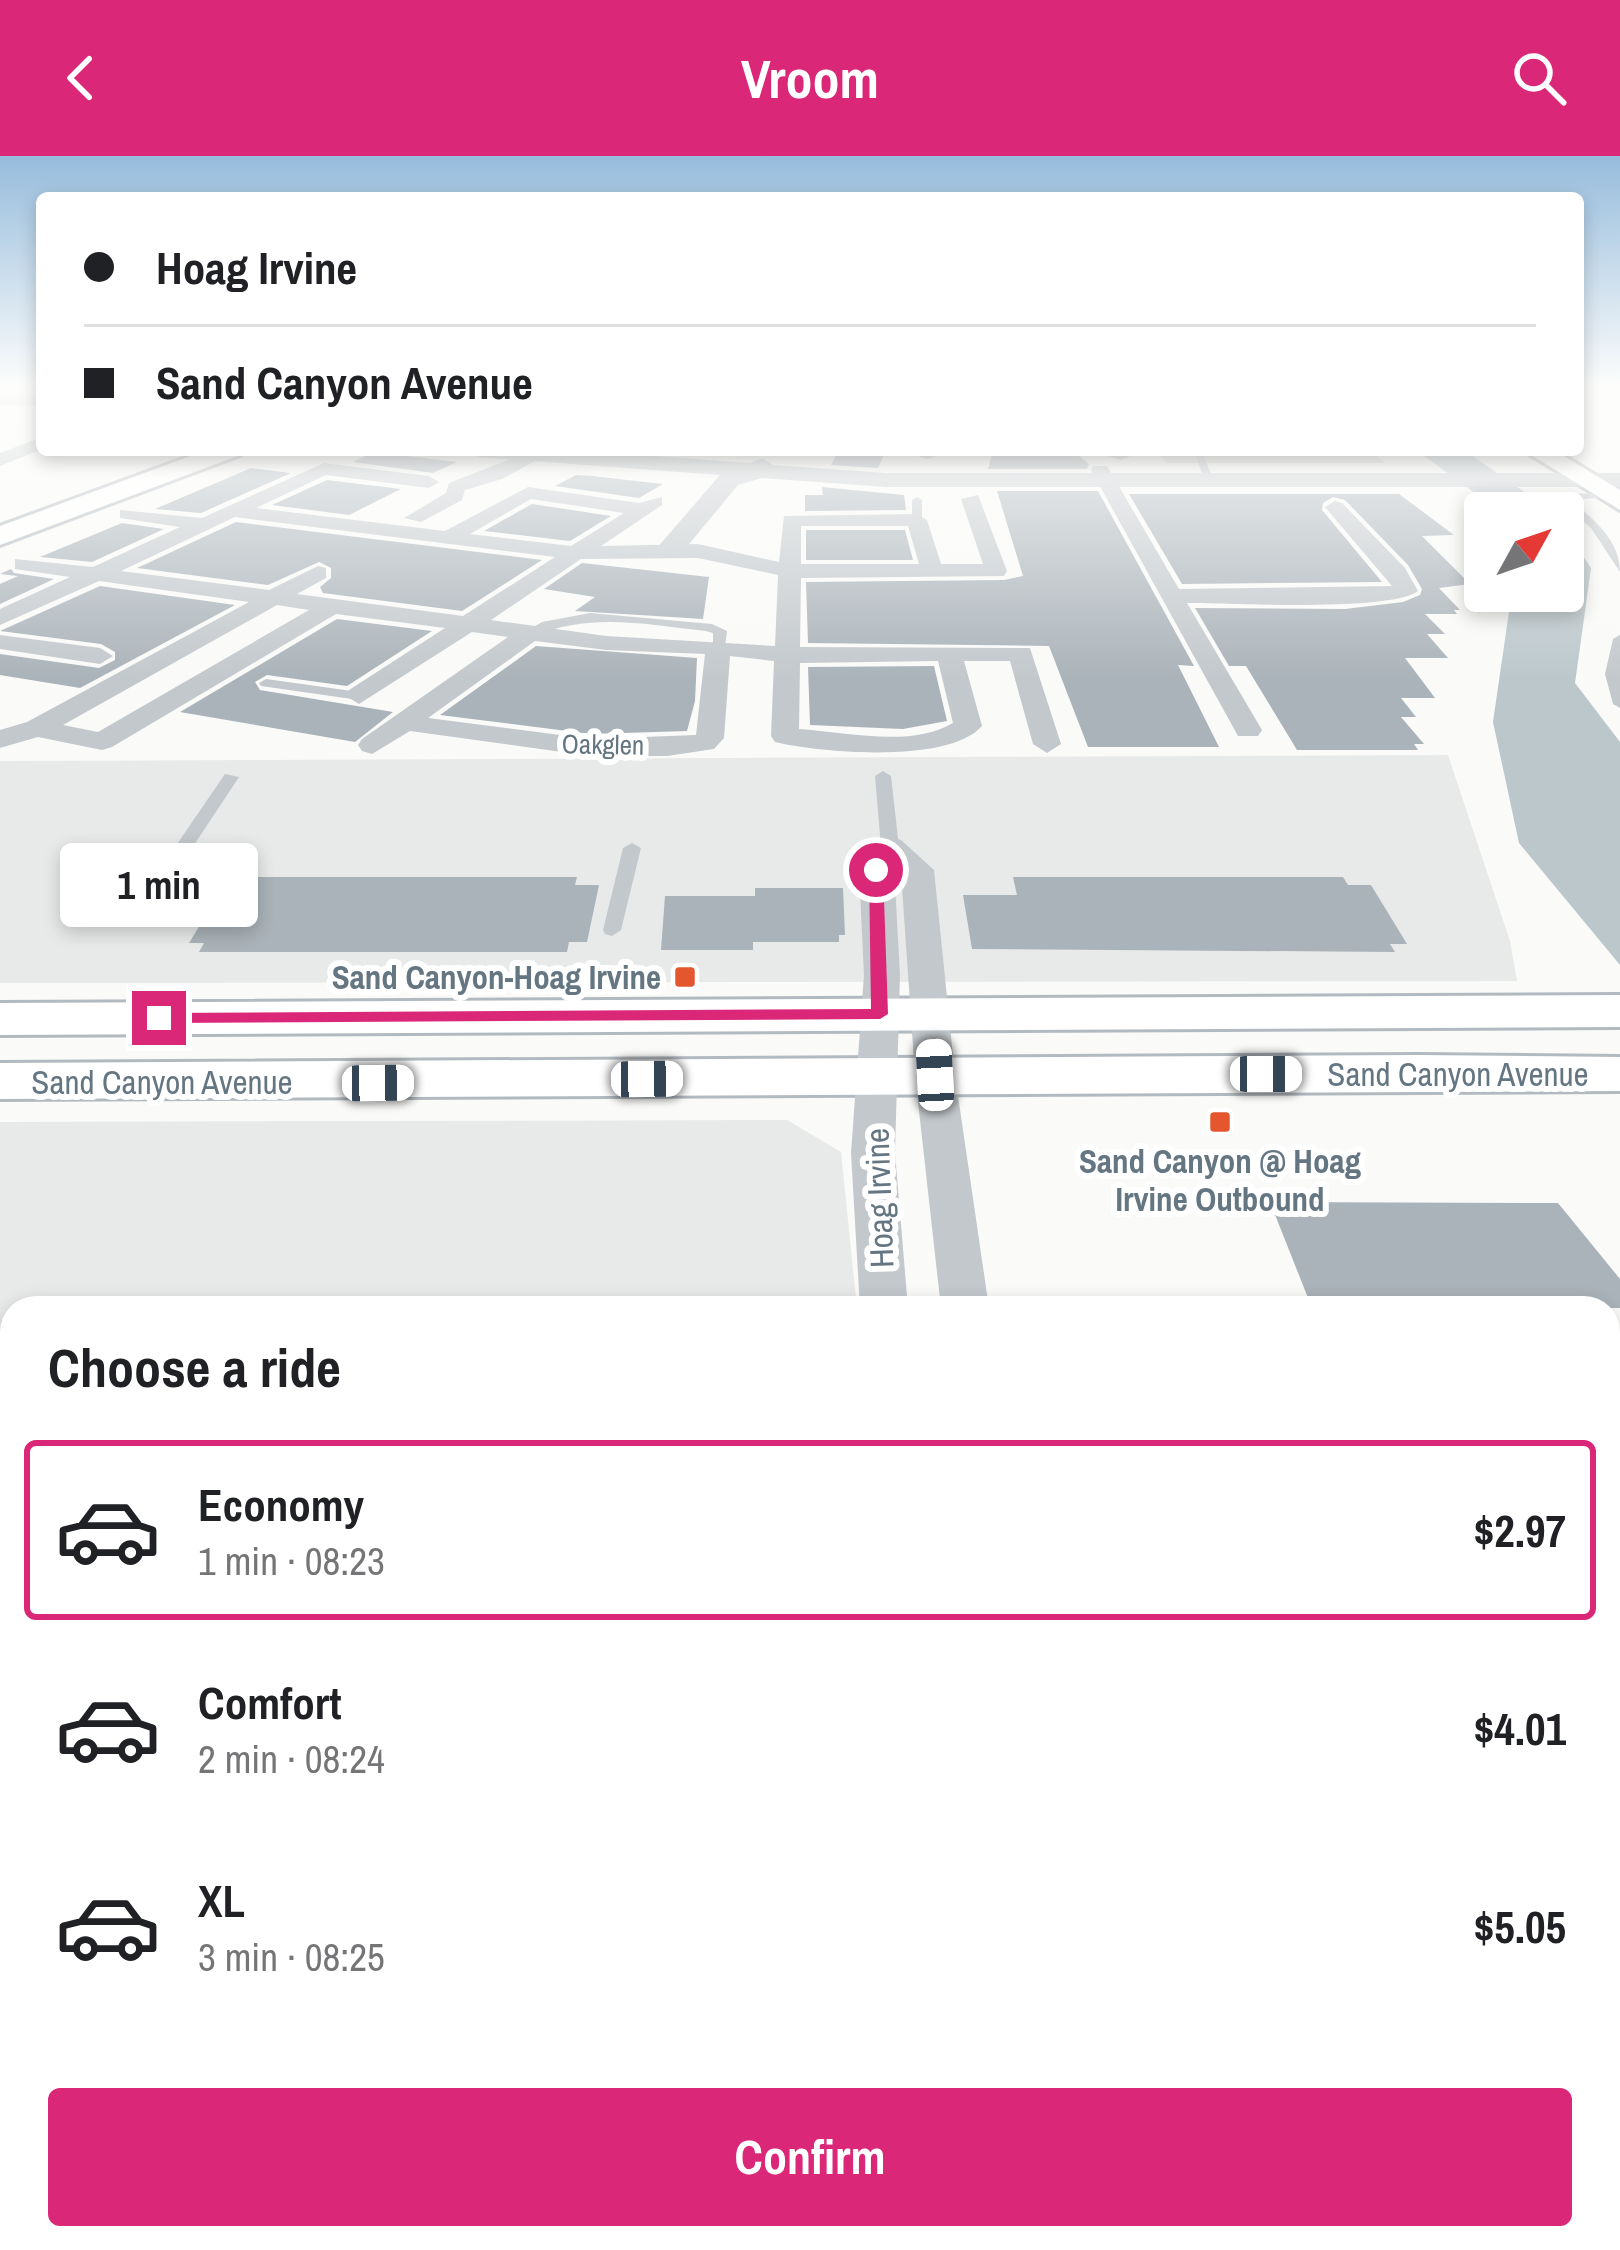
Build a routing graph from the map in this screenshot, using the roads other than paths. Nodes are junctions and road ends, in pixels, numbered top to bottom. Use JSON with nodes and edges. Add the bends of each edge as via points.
{"nodes":[{"id":1,"x":91,"y":484,"type":"edge"},
{"id":2,"x":140,"y":484,"type":"edge"},
{"id":3,"x":291,"y":484,"type":"edge"},
{"id":4,"x":426,"y":484,"type":"edge"},
{"id":5,"x":497,"y":484,"type":"edge"},
{"id":6,"x":726,"y":484,"type":"edge"},
{"id":7,"x":758,"y":484,"type":"edge"},
{"id":8,"x":1110,"y":484,"type":"edge"},
{"id":9,"x":1594,"y":484,"type":"edge"},
{"id":10,"x":173,"y":498,"type":"dead end"},
{"id":11,"x":971,"y":499,"type":"dead end"},
{"id":12,"x":1335,"y":507,"type":"dead end"},
{"id":13,"x":237,"y":508,"type":"junction"},
{"id":14,"x":128,"y":514,"type":"dead end"},
{"id":15,"x":701,"y":514,"type":"junction"},
{"id":16,"x":0,"y":516,"type":"edge"},
{"id":17,"x":731,"y":517,"type":"junction"},
{"id":18,"x":203,"y":524,"type":"junction"},
{"id":19,"x":346,"y":524,"type":"junction"},
{"id":20,"x":398,"y":532,"type":"junction"},
{"id":21,"x":0,"y":536,"type":"edge"},
{"id":22,"x":448,"y":538,"type":"junction"},
{"id":23,"x":365,"y":549,"type":"dead end"},
{"id":24,"x":684,"y":550,"type":"junction"},
{"id":25,"x":572,"y":553,"type":"junction"},
{"id":26,"x":23,"y":564,"type":"dead end"},
{"id":27,"x":1620,"y":568,"type":"edge"},
{"id":28,"x":932,"y":570,"type":"junction"},
{"id":29,"x":789,"y":571,"type":"junction"},
{"id":30,"x":996,"y":571,"type":"junction"},
{"id":31,"x":93,"y":574,"type":"junction"},
{"id":32,"x":318,"y":574,"type":"dead end"},
{"id":33,"x":145,"y":581,"type":"junction"},
{"id":34,"x":1171,"y":596,"type":"junction"},
{"id":35,"x":1002,"y":598,"type":"dead end"},
{"id":36,"x":108,"y":599,"type":"dead end"},
{"id":37,"x":272,"y":600,"type":"junction"},
{"id":38,"x":328,"y":608,"type":"junction"},
{"id":39,"x":0,"y":618,"type":"edge"},
{"id":40,"x":1013,"y":623,"type":"dead end"},
{"id":41,"x":52,"y":625,"type":"dead end"},
{"id":42,"x":464,"y":626,"type":"junction"},
{"id":43,"x":530,"y":633,"type":"junction"},
{"id":44,"x":1620,"y":639,"type":"edge"},
{"id":45,"x":4,"y":645,"type":"edge"},
{"id":46,"x":718,"y":646,"type":"junction"},
{"id":47,"x":1021,"y":653,"type":"junction"},
{"id":48,"x":790,"y":655,"type":"junction"},
{"id":49,"x":949,"y":655,"type":"junction"},
{"id":50,"x":100,"y":656,"type":"dead end"},
{"id":51,"x":266,"y":683,"type":"dead end"},
{"id":52,"x":359,"y":696,"type":"joint"},
{"id":53,"x":1620,"y":704,"type":"edge"},
{"id":54,"x":404,"y":722,"type":"junction"},
{"id":55,"x":37,"y":728,"type":"junction"},
{"id":56,"x":1248,"y":730,"type":"dead end"},
{"id":57,"x":0,"y":739,"type":"edge"},
{"id":58,"x":1047,"y":744,"type":"dead end"},
{"id":59,"x":372,"y":745,"type":"dead end"},
{"id":60,"x":883,"y":776,"type":"dead end"},
{"id":61,"x":231,"y":777,"type":"dead end"},
{"id":62,"x":890,"y":847,"type":"joint"},
{"id":63,"x":632,"y":848,"type":"dead end"},
{"id":64,"x":182,"y":850,"type":"dead end"},
{"id":65,"x":612,"y":930,"type":"dead end"},
{"id":66,"x":1616,"y":1011,"type":"edge"},
{"id":67,"x":905,"y":1014,"type":"junction"},
{"id":68,"x":0,"y":1018,"type":"edge"},
{"id":69,"x":1620,"y":1074,"type":"edge"},
{"id":70,"x":935,"y":1075,"type":"junction"},
{"id":71,"x":879,"y":1076,"type":"junction"},
{"id":72,"x":0,"y":1082,"type":"edge"},
{"id":73,"x":883,"y":1296,"type":"edge"},
{"id":74,"x":963,"y":1296,"type":"edge"}],
"edges":[{"from":1,"to":16,"type":"main road"},
{"from":2,"to":21,"type":"main road"},
{"from":3,"to":13,"type":"street"},
{"from":4,"to":19,"type":"street"},
{"from":5,"to":20,"type":"street"},
{"from":6,"to":15,"type":"street"},
{"from":7,"to":17,"type":"street"},
{"from":8,"to":34,"type":"street"},
{"from":9,"to":27,"type":"lane","via":[[1568,504],[1594,526]]},
{"from":10,"to":13,"type":"street"},
{"from":11,"to":30,"type":"street"},
{"from":12,"to":34,"type":"street","via":[[1408,590]]},
{"from":13,"to":18,"type":"street"},
{"from":13,"to":19,"type":"street"},
{"from":14,"to":18,"type":"street"},
{"from":15,"to":17,"type":"street"},
{"from":15,"to":24,"type":"street"},
{"from":17,"to":24,"type":"street"},
{"from":18,"to":31,"type":"street"},
{"from":19,"to":20,"type":"street"},
{"from":20,"to":22,"type":"street"},
{"from":20,"to":23,"type":"street"},
{"from":22,"to":25,"type":"street"},
{"from":22,"to":25,"type":"street","via":[[528,493],[648,505]]},
{"from":24,"to":25,"type":"street"},
{"from":24,"to":29,"type":"street"},
{"from":25,"to":42,"type":"street"},
{"from":26,"to":31,"type":"street"},
{"from":28,"to":29,"type":"street"},
{"from":28,"to":29,"type":"street","via":[[917,510],[791,520]]},
{"from":28,"to":30,"type":"street"},
{"from":29,"to":48,"type":"street"},
{"from":30,"to":35,"type":"street"},
{"from":31,"to":33,"type":"street"},
{"from":31,"to":39,"type":"street"},
{"from":32,"to":37,"type":"street"},
{"from":33,"to":36,"type":"street"},
{"from":33,"to":37,"type":"street"},
{"from":34,"to":56,"type":"street"},
{"from":37,"to":38,"type":"street"},
{"from":37,"to":55,"type":"street"},
{"from":38,"to":42,"type":"street"},
{"from":38,"to":55,"type":"street","via":[[102,741]]},
{"from":40,"to":47,"type":"street"},
{"from":41,"to":45,"type":"street"},
{"from":42,"to":43,"type":"street"},
{"from":42,"to":52,"type":"street"},
{"from":43,"to":46,"type":"street"},
{"from":43,"to":54,"type":"street"},
{"from":44,"to":53,"type":"lane","via":[[1612,674]]},
{"from":45,"to":50,"type":"street"},
{"from":46,"to":48,"type":"street"},
{"from":46,"to":54,"type":"street","name":"Oakglen","via":[[704,743],[549,743]]},
{"from":47,"to":49,"type":"street"},
{"from":47,"to":58,"type":"street"},
{"from":48,"to":49,"type":"street"},
{"from":48,"to":49,"type":"street","via":[[785,736],[921,742],[955,738],[968,726]]},
{"from":51,"to":52,"type":"lane"},
{"from":54,"to":59,"type":"street"},
{"from":55,"to":57,"type":"street"},
{"from":60,"to":62,"type":"lane"},
{"from":61,"to":64,"type":"lane"},
{"from":62,"to":67,"type":"street","name":"Hoag Irvine","via":[[876,870]]},
{"from":63,"to":65,"type":"lane"},
{"from":66,"to":67,"type":"main road","name":"Sand Canyon Avenue"},
{"from":67,"to":68,"type":"main road","name":"Sand Canyon Avenue"},
{"from":67,"to":70,"type":"street","name":"Hoag Irvine"},
{"from":67,"to":71,"type":"street","name":"Hoag Irvine"},
{"from":69,"to":70,"type":"main road","name":"Sand Canyon Avenue"},
{"from":70,"to":71,"type":"main road","name":"Sand Canyon Avenue"},
{"from":70,"to":74,"type":"street","name":"Hoag Irvine"},
{"from":71,"to":72,"type":"main road","name":"Sand Canyon Avenue"},
{"from":71,"to":73,"type":"street","name":"Hoag Irvine","via":[[873,1154]]}]}
